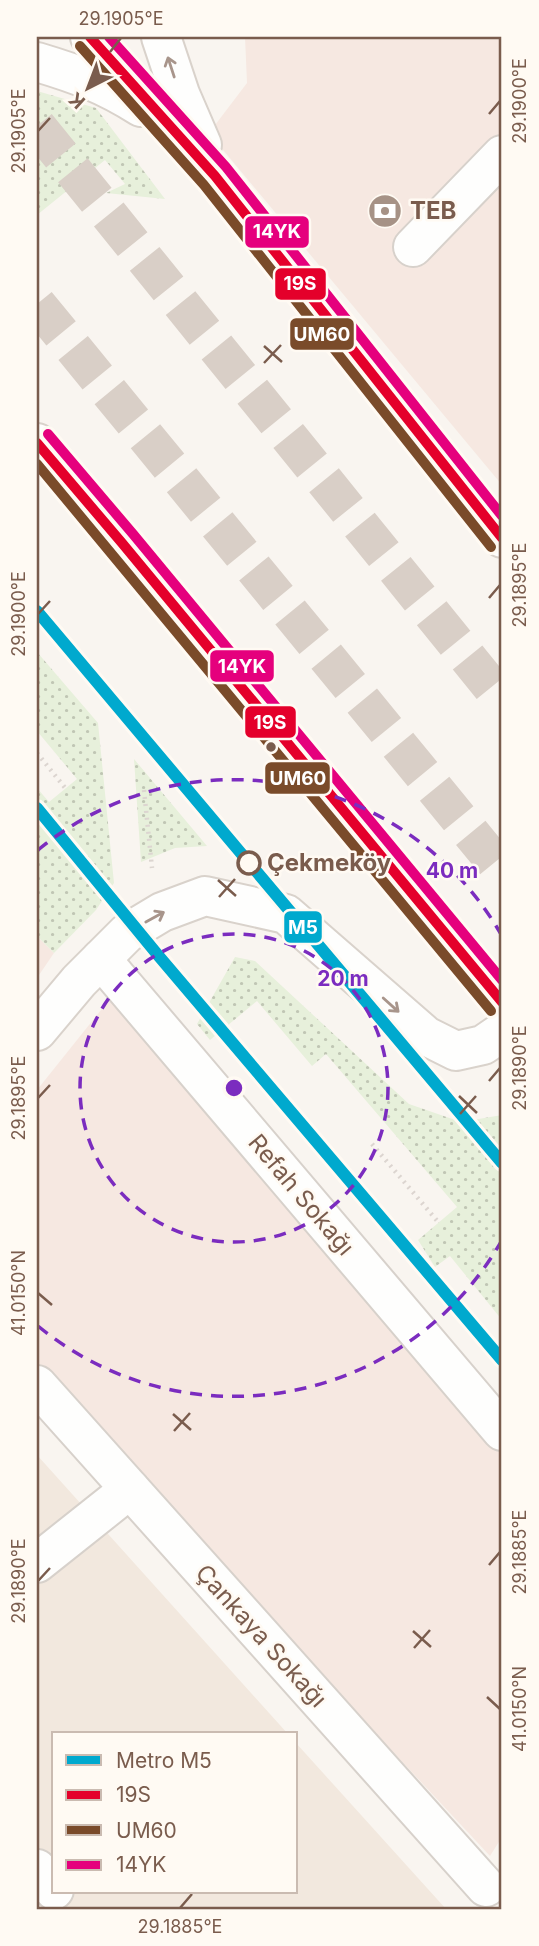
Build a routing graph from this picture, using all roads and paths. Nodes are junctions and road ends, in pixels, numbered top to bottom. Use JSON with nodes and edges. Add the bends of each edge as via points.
{"nodes":[{"id":1,"x":90,"y":37,"type":"edge"},
{"id":2,"x":161,"y":37,"type":"edge"},
{"id":3,"x":37,"y":62,"type":"edge"},
{"id":4,"x":172,"y":127,"type":"junction"},
{"id":5,"x":502,"y":155,"type":"edge"},
{"id":6,"x":215,"y":176,"type":"junction"},
{"id":7,"x":413,"y":247,"type":"dead end"},
{"id":8,"x":38,"y":452,"type":"edge"},
{"id":9,"x":502,"y":538,"type":"edge"},
{"id":10,"x":37,"y":753,"type":"edge"},
{"id":11,"x":66,"y":789,"type":"dead end"},
{"id":12,"x":144,"y":790,"type":"dead end"},
{"id":13,"x":153,"y":876,"type":"dead end"},
{"id":14,"x":101,"y":959,"type":"junction"},
{"id":15,"x":502,"y":1002,"type":"edge"},
{"id":16,"x":37,"y":1031,"type":"edge"},
{"id":17,"x":502,"y":1032,"type":"edge"},
{"id":18,"x":372,"y":1144,"type":"dead end"},
{"id":19,"x":439,"y":1223,"type":"dead end"},
{"id":20,"x":37,"y":1385,"type":"edge"},
{"id":21,"x":502,"y":1432,"type":"edge"},
{"id":22,"x":130,"y":1489,"type":"junction"},
{"id":23,"x":37,"y":1563,"type":"edge"},
{"id":24,"x":37,"y":1869,"type":"edge"},
{"id":25,"x":491,"y":1886,"type":"edge"},
{"id":26,"x":52,"y":1887,"type":"edge"},
{"id":27,"x":58,"y":1894,"type":"edge"},
{"id":28,"x":71,"y":1909,"type":"edge"}],
"edges":[{"from":1,"to":4,"type":"main road"},
{"from":6,"to":2,"type":"main road","one_way":true},
{"from":3,"to":4,"type":"main road","via":[[119,93]]},
{"from":4,"to":6,"type":"main road"},
{"from":5,"to":7,"type":"main road"},
{"from":6,"to":9,"type":"main road"},
{"from":8,"to":15,"type":"main road","via":[[122,543]]},
{"from":10,"to":11,"type":"path"},
{"from":12,"to":13,"type":"path"},
{"from":14,"to":16,"type":"main road"},
{"from":14,"to":17,"type":"main road","one_way":true,"via":[[127,933],[162,912],[205,896],[230,900],[286,914],[426,1037],[456,1051],[483,1045]]},
{"from":14,"to":21,"type":"main road","name":"Refah Sokağı"},
{"from":18,"to":19,"type":"path"},
{"from":20,"to":22,"type":"main road","name":"Çankaya Sokağı"},
{"from":22,"to":23,"type":"main road"},
{"from":22,"to":25,"type":"main road","name":"Çankaya Sokağı"},
{"from":24,"to":26,"type":"main road"},
{"from":27,"to":28,"type":"main road"}]}
